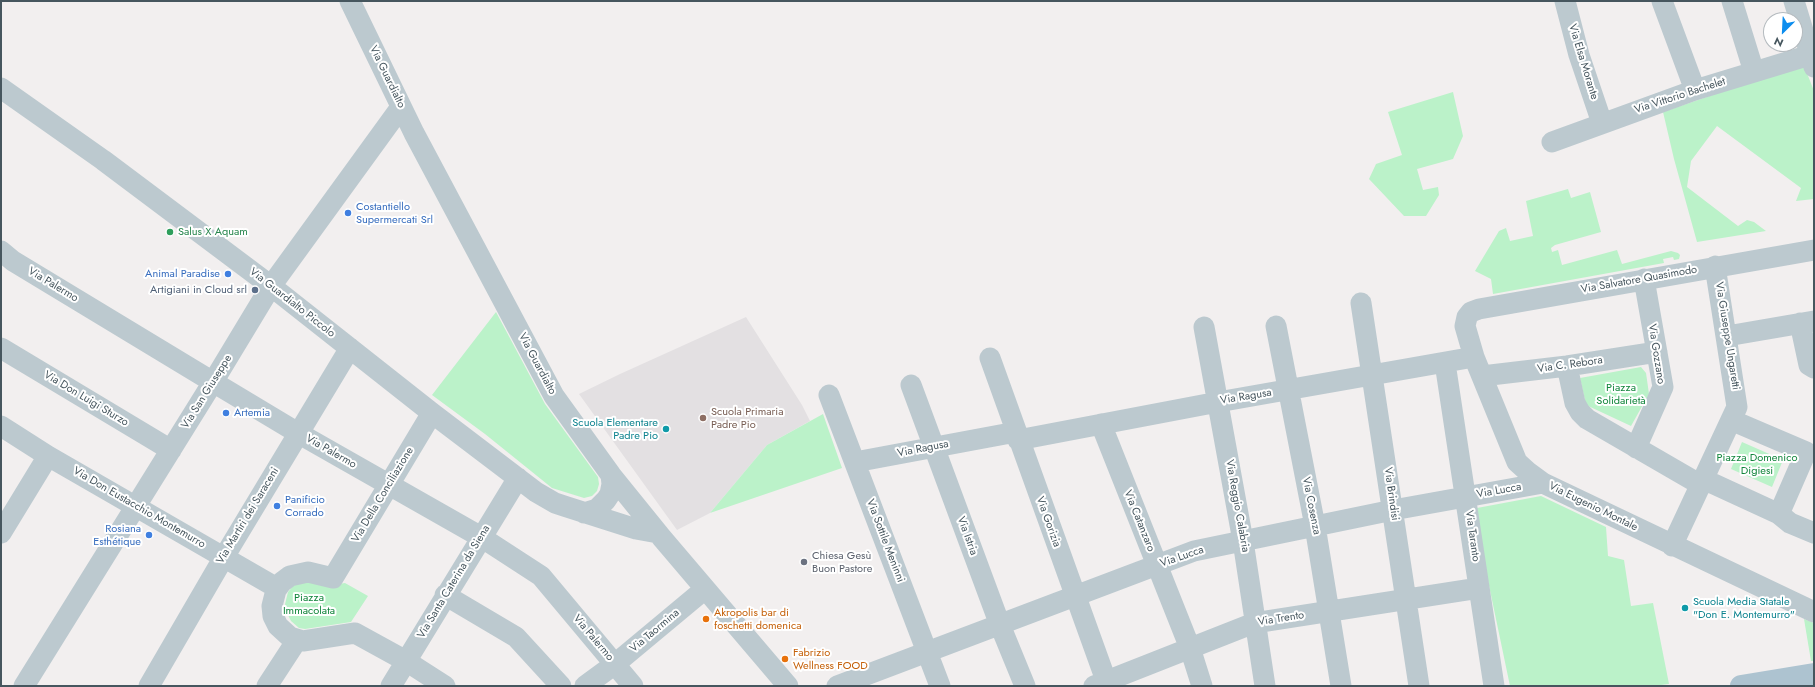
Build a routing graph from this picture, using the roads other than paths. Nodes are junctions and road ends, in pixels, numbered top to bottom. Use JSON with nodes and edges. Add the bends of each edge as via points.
{"nodes":[{"id":1,"x":350,"y":1,"type":"edge"},
{"id":2,"x":1565,"y":1,"type":"edge"},
{"id":3,"x":1662,"y":1,"type":"edge"},
{"id":4,"x":1732,"y":1,"type":"edge"},
{"id":5,"x":1794,"y":1,"type":"edge"},
{"id":6,"x":1812,"y":61,"type":"edge"},
{"id":7,"x":1754,"y":72,"type":"junction"},
{"id":8,"x":1,"y":88,"type":"edge"},
{"id":9,"x":1695,"y":90,"type":"junction"},
{"id":10,"x":402,"y":107,"type":"junction"},
{"id":11,"x":1602,"y":123,"type":"junction"},
{"id":12,"x":1552,"y":142,"type":"dead end"},
{"id":13,"x":1814,"y":250,"type":"edge"},
{"id":14,"x":1,"y":251,"type":"edge"},
{"id":15,"x":1715,"y":266,"type":"junction"},
{"id":16,"x":1644,"y":279,"type":"junction"},
{"id":17,"x":271,"y":286,"type":"junction"},
{"id":18,"x":1361,"y":303,"type":"dead end"},
{"id":19,"x":1467,"y":317,"type":"joint"},
{"id":20,"x":1807,"y":322,"type":"edge"},
{"id":21,"x":1276,"y":326,"type":"dead end"},
{"id":22,"x":1204,"y":327,"type":"dead end"},
{"id":23,"x":1727,"y":336,"type":"junction"},
{"id":24,"x":1,"y":348,"type":"edge"},
{"id":25,"x":350,"y":348,"type":"junction"},
{"id":26,"x":1657,"y":352,"type":"junction"},
{"id":27,"x":990,"y":358,"type":"dead end"},
{"id":28,"x":1445,"y":363,"type":"junction"},
{"id":29,"x":1567,"y":366,"type":"junction"},
{"id":30,"x":1478,"y":367,"type":"junction"},
{"id":31,"x":1814,"y":368,"type":"edge"},
{"id":32,"x":1373,"y":375,"type":"junction"},
{"id":33,"x":213,"y":382,"type":"junction"},
{"id":34,"x":911,"y":385,"type":"dead end"},
{"id":35,"x":1289,"y":390,"type":"junction"},
{"id":36,"x":829,"y":395,"type":"dead end"},
{"id":37,"x":1218,"y":402,"type":"junction"},
{"id":38,"x":432,"y":413,"type":"junction"},
{"id":39,"x":1734,"y":413,"type":"junction"},
{"id":40,"x":1101,"y":424,"type":"junction"},
{"id":41,"x":1,"y":426,"type":"edge"},
{"id":42,"x":298,"y":433,"type":"junction"},
{"id":43,"x":1017,"y":436,"type":"junction"},
{"id":44,"x":934,"y":446,"type":"junction"},
{"id":45,"x":1636,"y":448,"type":"junction"},
{"id":46,"x":171,"y":450,"type":"junction"},
{"id":47,"x":48,"y":456,"type":"junction"},
{"id":48,"x":855,"y":462,"type":"junction"},
{"id":49,"x":1806,"y":470,"type":"edge"},
{"id":50,"x":611,"y":474,"type":"junction"},
{"id":51,"x":518,"y":478,"type":"junction"},
{"id":52,"x":1702,"y":482,"type":"junction"},
{"id":53,"x":1543,"y":483,"type":"junction"},
{"id":54,"x":388,"y":485,"type":"junction"},
{"id":55,"x":1466,"y":496,"type":"junction"},
{"id":56,"x":136,"y":505,"type":"junction"},
{"id":57,"x":1394,"y":510,"type":"junction"},
{"id":58,"x":584,"y":513,"type":"junction"},
{"id":59,"x":1779,"y":514,"type":"junction"},
{"id":60,"x":1315,"y":526,"type":"junction"},
{"id":61,"x":1,"y":533,"type":"edge"},
{"id":62,"x":658,"y":533,"type":"junction"},
{"id":63,"x":1814,"y":533,"type":"edge"},
{"id":64,"x":481,"y":537,"type":"junction"},
{"id":65,"x":1243,"y":541,"type":"junction"},
{"id":66,"x":1672,"y":546,"type":"junction"},
{"id":67,"x":224,"y":557,"type":"junction"},
{"id":68,"x":1157,"y":566,"type":"junction"},
{"id":69,"x":278,"y":588,"type":"junction"},
{"id":70,"x":1479,"y":588,"type":"junction"},
{"id":71,"x":705,"y":590,"type":"junction"},
{"id":72,"x":445,"y":595,"type":"junction"},
{"id":73,"x":1075,"y":596,"type":"junction"},
{"id":74,"x":1406,"y":600,"type":"junction"},
{"id":75,"x":1330,"y":612,"type":"junction"},
{"id":76,"x":1814,"y":612,"type":"edge"},
{"id":77,"x":1254,"y":623,"type":"junction"},
{"id":78,"x":1000,"y":625,"type":"junction"},
{"id":79,"x":297,"y":640,"type":"junction"},
{"id":80,"x":1190,"y":648,"type":"junction"},
{"id":81,"x":927,"y":652,"type":"junction"},
{"id":82,"x":406,"y":661,"type":"junction"},
{"id":83,"x":615,"y":664,"type":"junction"},
{"id":84,"x":1803,"y":678,"type":"edge"},
{"id":85,"x":1102,"y":684,"type":"edge"},
{"id":86,"x":24,"y":686,"type":"edge"},
{"id":87,"x":148,"y":686,"type":"edge"},
{"id":88,"x":268,"y":686,"type":"edge"},
{"id":89,"x":391,"y":686,"type":"edge"},
{"id":90,"x":445,"y":686,"type":"edge"},
{"id":91,"x":561,"y":686,"type":"edge"},
{"id":92,"x":585,"y":686,"type":"edge"},
{"id":93,"x":632,"y":686,"type":"edge"},
{"id":94,"x":788,"y":686,"type":"edge"},
{"id":95,"x":837,"y":686,"type":"edge"},
{"id":96,"x":940,"y":686,"type":"edge"},
{"id":97,"x":1025,"y":686,"type":"edge"},
{"id":98,"x":1202,"y":686,"type":"edge"},
{"id":99,"x":1265,"y":686,"type":"edge"},
{"id":100,"x":1341,"y":686,"type":"edge"},
{"id":101,"x":1419,"y":686,"type":"edge"},
{"id":102,"x":1494,"y":686,"type":"edge"},
{"id":103,"x":1741,"y":686,"type":"edge"}],
"edges":[{"from":1,"to":10,"type":"street","name":"Via Guardialto"},
{"from":2,"to":11,"type":"street","name":"Via Elsa Morante","via":[[1579,55]]},
{"from":3,"to":9,"type":"street"},
{"from":4,"to":7,"type":"street"},
{"from":5,"to":6,"type":"street"},
{"from":6,"to":7,"type":"street","name":"Via Vittorio Bachelet"},
{"from":7,"to":9,"type":"street","name":"Via Vittorio Bachelet"},
{"from":8,"to":17,"type":"street","name":"Via Guardialto Piccolo","via":[[103,160]]},
{"from":9,"to":11,"type":"street","name":"Via Vittorio Bachelet"},
{"from":10,"to":17,"type":"street","name":"Via San Giuseppe"},
{"from":10,"to":50,"type":"street","name":"Via Guardialto","via":[[554,396]]},
{"from":11,"to":12,"type":"street","name":"Via Vittorio Bachelet"},
{"from":13,"to":15,"type":"street","name":"Via Salvatore Quasimodo"},
{"from":14,"to":33,"type":"street","name":"Via Palermo","via":[[13,261]]},
{"from":15,"to":16,"type":"street","name":"Via Salvatore Quasimodo"},
{"from":15,"to":23,"type":"street","name":"Via Giuseppe Ungaretti"},
{"from":16,"to":19,"type":"street","name":"Via Salvatore Quasimodo","via":[[1479,309]]},
{"from":16,"to":26,"type":"street","name":"Via Gozzano"},
{"from":17,"to":25,"type":"street","name":"Via Guardialto Piccolo"},
{"from":17,"to":33,"type":"street","name":"Via San Giuseppe"},
{"from":18,"to":32,"type":"street","name":"Via Brindisi"},
{"from":19,"to":30,"type":"street","name":"Via Eugenio Montale","via":[[1465,326]]},
{"from":20,"to":23,"type":"street"},
{"from":20,"to":31,"type":"street","via":[[1809,365]]},
{"from":21,"to":35,"type":"street","name":"Via Cosenza"},
{"from":22,"to":37,"type":"street","name":"Via Reggio Calabria"},
{"from":23,"to":39,"type":"street","name":"Via Giuseppe Ungaretti"},
{"from":24,"to":46,"type":"street","name":"Via Don Luigi Sturzo"},
{"from":25,"to":38,"type":"street","name":"Via Guardialto Piccolo"},
{"from":25,"to":42,"type":"street","name":"Via Martiri dei Saraceni"},
{"from":26,"to":29,"type":"street","name":"Via C. Rebora"},
{"from":26,"to":45,"type":"street","name":"Via Gozzano","via":[[1663,387]]},
{"from":27,"to":43,"type":"street","name":"Via Gorizia"},
{"from":28,"to":30,"type":"street","name":"Via Ragusa"},
{"from":28,"to":32,"type":"street","name":"Via Ragusa"},
{"from":28,"to":55,"type":"street","name":"Via Taranto"},
{"from":29,"to":30,"type":"street","name":"Via C. Rebora"},
{"from":29,"to":45,"type":"street","via":[[1575,403],[1580,412],[1587,419]]},
{"from":30,"to":53,"type":"street","name":"Via Eugenio Montale","via":[[1517,462]]},
{"from":32,"to":35,"type":"street","name":"Via Ragusa"},
{"from":32,"to":57,"type":"street","name":"Via Brindisi"},
{"from":33,"to":42,"type":"street","name":"Via Palermo"},
{"from":33,"to":46,"type":"street","name":"Via San Giuseppe"},
{"from":34,"to":44,"type":"street","name":"Via Istria"},
{"from":35,"to":37,"type":"street","name":"Via Ragusa"},
{"from":35,"to":60,"type":"street","name":"Via Cosenza"},
{"from":36,"to":48,"type":"street","name":"Via Sottile Meninni"},
{"from":37,"to":40,"type":"street","name":"Via Ragusa"},
{"from":37,"to":65,"type":"street","name":"Via Reggio Calabria"},
{"from":38,"to":51,"type":"street","name":"Via Guardialto Piccolo"},
{"from":38,"to":54,"type":"street","name":"Via Della Conciliazione"},
{"from":39,"to":49,"type":"street","via":[[1806,452]]},
{"from":39,"to":52,"type":"street"},
{"from":40,"to":43,"type":"street","name":"Via Ragusa"},
{"from":40,"to":68,"type":"street","name":"Via Catanzaro"},
{"from":41,"to":47,"type":"street","name":"Via Don Eustacchio Montemurro"},
{"from":42,"to":54,"type":"street","name":"Via Palermo"},
{"from":42,"to":67,"type":"street","name":"Via Martiri dei Saraceni"},
{"from":43,"to":44,"type":"street","name":"Via Ragusa"},
{"from":43,"to":73,"type":"street","name":"Via Gorizia"},
{"from":44,"to":48,"type":"street","name":"Via Ragusa"},
{"from":44,"to":78,"type":"street","name":"Via Istria"},
{"from":45,"to":52,"type":"street"},
{"from":46,"to":56,"type":"street","name":"Via San Giuseppe"},
{"from":47,"to":56,"type":"street","name":"Via Don Eustacchio Montemurro"},
{"from":47,"to":61,"type":"street"},
{"from":48,"to":81,"type":"street","name":"Via Sottile Meninni"},
{"from":49,"to":59,"type":"street"},
{"from":50,"to":58,"type":"street","via":[[612,484],[606,500],[597,509]]},
{"from":50,"to":62,"type":"street","name":"Via Guardialto"},
{"from":51,"to":58,"type":"street","name":"Via Guardialto Piccolo","via":[[555,503]]},
{"from":51,"to":64,"type":"street","name":"Via Santa Caterina da Siena"},
{"from":52,"to":59,"type":"street"},
{"from":52,"to":66,"type":"street"},
{"from":53,"to":55,"type":"street","name":"Via Lucca"},
{"from":53,"to":66,"type":"street","name":"Via Eugenio Montale"},
{"from":54,"to":64,"type":"street","name":"Via Palermo"},
{"from":54,"to":69,"type":"street","name":"Via Della Conciliazione","via":[[333,578],[308,572],[299,573],[290,576]]},
{"from":55,"to":57,"type":"street","name":"Via Lucca"},
{"from":55,"to":70,"type":"street","name":"Via Taranto"},
{"from":56,"to":67,"type":"street","name":"Via Don Eustacchio Montemurro"},
{"from":56,"to":86,"type":"street","name":"Via San Giuseppe"},
{"from":57,"to":60,"type":"street","name":"Via Lucca"},
{"from":57,"to":74,"type":"street","name":"Via Brindisi"},
{"from":58,"to":62,"type":"street","name":"Via Guardialto Piccolo"},
{"from":59,"to":63,"type":"street","via":[[1790,523]]},
{"from":60,"to":65,"type":"street","name":"Via Lucca"},
{"from":60,"to":75,"type":"street","name":"Via Cosenza"},
{"from":62,"to":71,"type":"street","name":"Via Guardialto"},
{"from":64,"to":72,"type":"street","name":"Via Santa Caterina da Siena"},
{"from":64,"to":83,"type":"street","name":"Via Palermo","via":[[541,576]]},
{"from":65,"to":68,"type":"street","name":"Via Lucca","via":[[1194,551]]},
{"from":65,"to":77,"type":"street","name":"Via Reggio Calabria"},
{"from":66,"to":76,"type":"street","name":"Via Eugenio Montale"},
{"from":67,"to":69,"type":"street","name":"Via Don Eustacchio Montemurro"},
{"from":67,"to":87,"type":"street","name":"Via Martiri dei Saraceni"},
{"from":68,"to":73,"type":"street","name":"Via Lucca"},
{"from":68,"to":80,"type":"street","name":"Via Catanzaro"},
{"from":69,"to":79,"type":"street","via":[[274,597],[273,616],[284,633]]},
{"from":70,"to":74,"type":"street","name":"Via Trento"},
{"from":70,"to":102,"type":"street","name":"Via Taranto"},
{"from":71,"to":83,"type":"street","name":"Via Taormina"},
{"from":71,"to":94,"type":"street","name":"Via Guardialto"},
{"from":72,"to":82,"type":"street","name":"Via Santa Caterina da Siena"},
{"from":72,"to":91,"type":"street","via":[[516,637]]},
{"from":73,"to":78,"type":"street","name":"Via Lucca"},
{"from":73,"to":85,"type":"street","name":"Via Gorizia"},
{"from":74,"to":75,"type":"street","name":"Via Trento"},
{"from":74,"to":101,"type":"street","name":"Via Brindisi"},
{"from":75,"to":77,"type":"street","name":"Via Trento"},
{"from":75,"to":100,"type":"street","name":"Via Cosenza"},
{"from":77,"to":80,"type":"street","name":"Via Trento"},
{"from":77,"to":99,"type":"street","name":"Via Reggio Calabria"},
{"from":78,"to":81,"type":"street","name":"Via Lucca"},
{"from":78,"to":97,"type":"street","name":"Via Istria"},
{"from":79,"to":82,"type":"street","via":[[352,632]]},
{"from":79,"to":88,"type":"street"},
{"from":80,"to":85,"type":"street","name":"Via Trento"},
{"from":80,"to":98,"type":"street","name":"Via Catanzaro"},
{"from":81,"to":95,"type":"street","name":"Via Lucca"},
{"from":81,"to":96,"type":"street","name":"Via Sottile Meninni"},
{"from":82,"to":89,"type":"street","name":"Via Santa Caterina da Siena"},
{"from":82,"to":90,"type":"street"},
{"from":83,"to":92,"type":"street","name":"Via Taormina"},
{"from":83,"to":93,"type":"street","name":"Via Palermo"},
{"from":84,"to":103,"type":"main road"}]}
